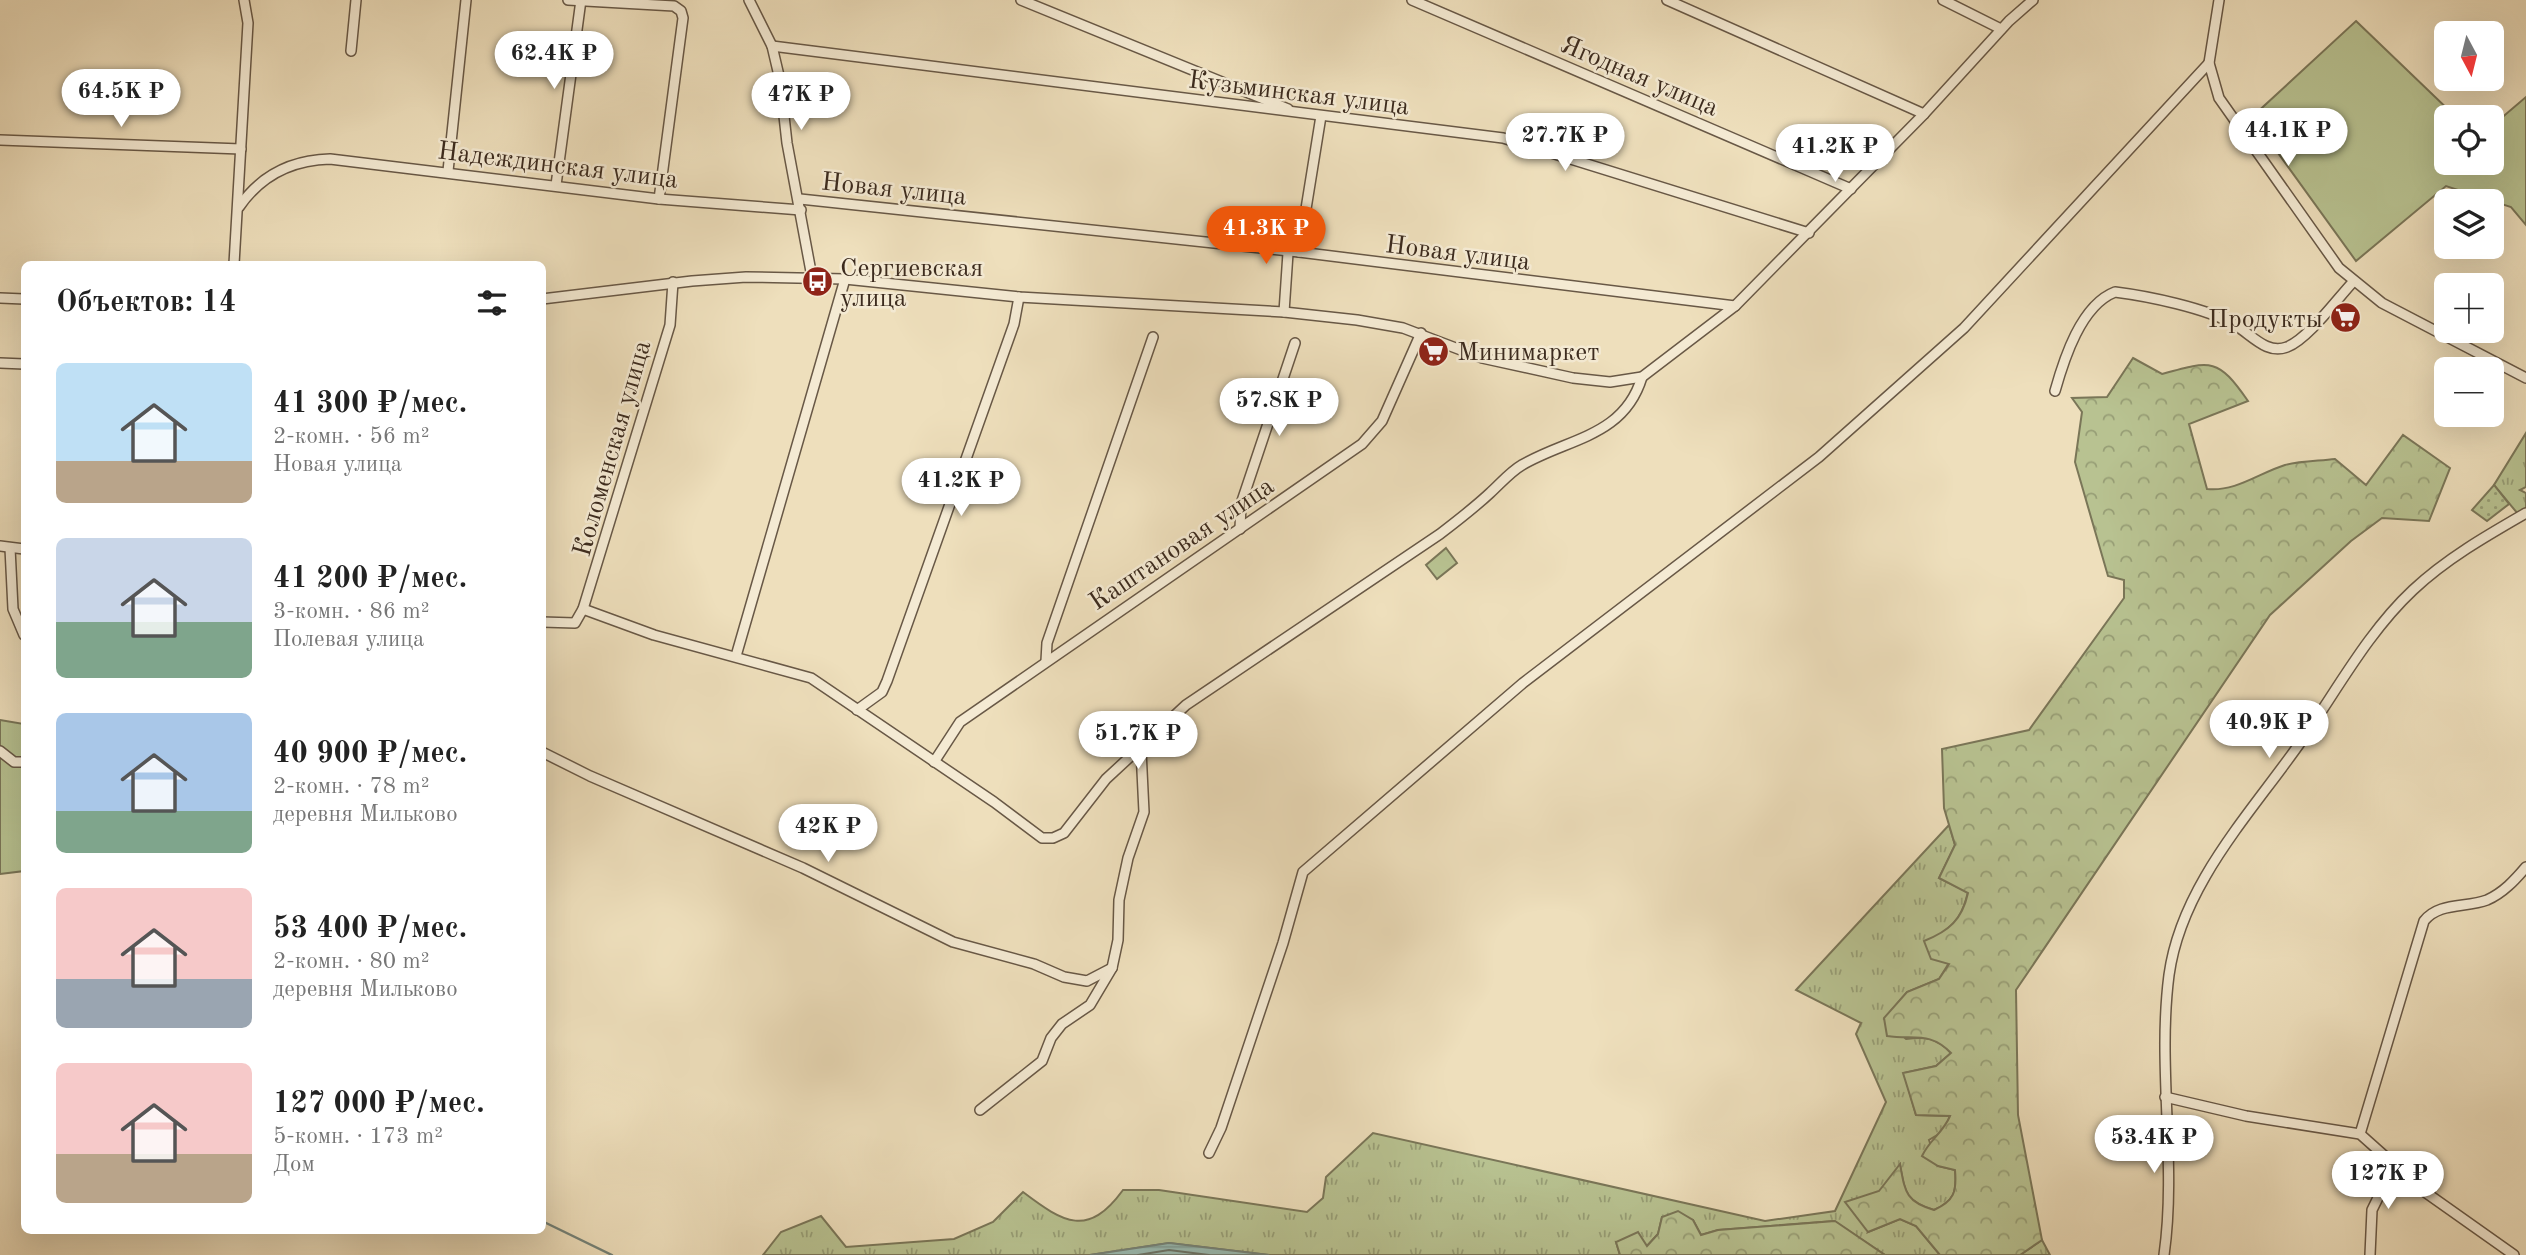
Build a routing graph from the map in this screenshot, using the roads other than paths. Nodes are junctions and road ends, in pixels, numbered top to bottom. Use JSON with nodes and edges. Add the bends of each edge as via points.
{"nodes":[{"id":1,"x":244,"y":0,"type":"edge"},
{"id":2,"x":356,"y":0,"type":"edge"},
{"id":3,"x":466,"y":0,"type":"edge"},
{"id":4,"x":568,"y":0,"type":"edge"},
{"id":5,"x":581,"y":0,"type":"edge"},
{"id":6,"x":749,"y":0,"type":"edge"},
{"id":7,"x":1021,"y":0,"type":"edge"},
{"id":8,"x":1412,"y":0,"type":"edge"},
{"id":9,"x":1667,"y":0,"type":"edge"},
{"id":10,"x":1943,"y":0,"type":"edge"},
{"id":11,"x":2033,"y":0,"type":"edge"},
{"id":12,"x":2219,"y":0,"type":"edge"},
{"id":13,"x":1958,"y":4,"type":"edge"},
{"id":14,"x":2001,"y":29,"type":"junction"},
{"id":15,"x":772,"y":46,"type":"junction"},
{"id":16,"x":351,"y":51,"type":"dead end"},
{"id":17,"x":2209,"y":63,"type":"junction"},
{"id":18,"x":1299,"y":113,"type":"junction"},
{"id":19,"x":1924,"y":114,"type":"junction"},
{"id":20,"x":1321,"y":116,"type":"junction"},
{"id":21,"x":0,"y":140,"type":"edge"},
{"id":22,"x":241,"y":149,"type":"junction"},
{"id":23,"x":448,"y":171,"type":"junction"},
{"id":24,"x":556,"y":185,"type":"junction"},
{"id":25,"x":1852,"y":189,"type":"junction"},
{"id":26,"x":659,"y":199,"type":"junction"},
{"id":27,"x":800,"y":199,"type":"junction"},
{"id":28,"x":239,"y":207,"type":"junction"},
{"id":29,"x":801,"y":210,"type":"junction"},
{"id":30,"x":1809,"y":233,"type":"junction"},
{"id":31,"x":1299,"y":252,"type":"junction"},
{"id":32,"x":1288,"y":253,"type":"junction"},
{"id":33,"x":234,"y":261,"type":"edge"},
{"id":34,"x":813,"y":277,"type":"junction"},
{"id":35,"x":845,"y":279,"type":"junction"},
{"id":36,"x":673,"y":282,"type":"junction"},
{"id":37,"x":2353,"y":282,"type":"junction"},
{"id":38,"x":1019,"y":297,"type":"junction"},
{"id":39,"x":0,"y":298,"type":"edge"},
{"id":40,"x":546,"y":298,"type":"edge"},
{"id":41,"x":21,"y":299,"type":"edge"},
{"id":42,"x":1735,"y":306,"type":"junction"},
{"id":43,"x":1284,"y":312,"type":"junction"},
{"id":44,"x":1421,"y":333,"type":"junction"},
{"id":45,"x":1153,"y":337,"type":"dead end"},
{"id":46,"x":1295,"y":343,"type":"dead end"},
{"id":47,"x":0,"y":363,"type":"edge"},
{"id":48,"x":21,"y":364,"type":"edge"},
{"id":49,"x":1642,"y":377,"type":"junction"},
{"id":50,"x":2526,"y":378,"type":"edge"},
{"id":51,"x":2055,"y":391,"type":"dead end"},
{"id":52,"x":2526,"y":513,"type":"edge"},
{"id":53,"x":1240,"y":529,"type":"junction"},
{"id":54,"x":5,"y":547,"type":"edge"},
{"id":55,"x":583,"y":609,"type":"junction"},
{"id":56,"x":546,"y":622,"type":"edge"},
{"id":57,"x":21,"y":628,"type":"edge"},
{"id":58,"x":736,"y":656,"type":"junction"},
{"id":59,"x":1046,"y":661,"type":"junction"},
{"id":60,"x":858,"y":710,"type":"junction"},
{"id":61,"x":1141,"y":750,"type":"junction"},
{"id":62,"x":0,"y":751,"type":"edge"},
{"id":63,"x":546,"y":754,"type":"edge"},
{"id":64,"x":21,"y":762,"type":"edge"},
{"id":65,"x":934,"y":762,"type":"junction"},
{"id":66,"x":2526,"y":867,"type":"edge"},
{"id":67,"x":1112,"y":968,"type":"junction"},
{"id":68,"x":2165,"y":1097,"type":"junction"},
{"id":69,"x":980,"y":1110,"type":"dead end"},
{"id":70,"x":2360,"y":1134,"type":"junction"},
{"id":71,"x":1209,"y":1153,"type":"dead end"},
{"id":72,"x":2394,"y":1165,"type":"junction"},
{"id":73,"x":2515,"y":1254,"type":"edge"},
{"id":74,"x":2164,"y":1255,"type":"edge"},
{"id":75,"x":2370,"y":1255,"type":"edge"}],
"edges":[{"from":1,"to":22,"type":"street","via":[[248,23]]},
{"from":2,"to":16,"type":"street"},
{"from":3,"to":23,"type":"street"},
{"from":4,"to":5,"type":"street"},
{"from":5,"to":24,"type":"street"},
{"from":5,"to":26,"type":"street","via":[[674,6],[681,11]]},
{"from":6,"to":15,"type":"street"},
{"from":7,"to":18,"type":"street"},
{"from":8,"to":25,"type":"street","name":"Ягодная улица"},
{"from":9,"to":19,"type":"street"},
{"from":10,"to":13,"type":"street"},
{"from":11,"to":14,"type":"street"},
{"from":12,"to":17,"type":"street"},
{"from":13,"to":14,"type":"street"},
{"from":14,"to":19,"type":"street"},
{"from":15,"to":18,"type":"street","name":"Кузьминская улица"},
{"from":15,"to":27,"type":"street"},
{"from":17,"to":37,"type":"street","via":[[2219,98]]},
{"from":17,"to":71,"type":"street","via":[[1964,328],[1905,382],[1819,457],[1524,683],[1303,872],[1279,956]]},
{"from":18,"to":20,"type":"street","name":"Кузьминская улица"},
{"from":19,"to":25,"type":"street"},
{"from":20,"to":30,"type":"street","name":"Кузьминская улица","via":[[1503,138]]},
{"from":20,"to":31,"type":"street"},
{"from":21,"to":22,"type":"street"},
{"from":22,"to":28,"type":"street"},
{"from":23,"to":24,"type":"street","name":"Надеждинская улица"},
{"from":23,"to":28,"type":"street","name":"Надеждинская улица","via":[[309,160],[262,180]]},
{"from":24,"to":26,"type":"street","name":"Надеждинская улица"},
{"from":25,"to":30,"type":"street"},
{"from":26,"to":29,"type":"street","name":"Надеждинская улица"},
{"from":27,"to":29,"type":"street"},
{"from":27,"to":32,"type":"street","name":"Новая улица"},
{"from":28,"to":33,"type":"street"},
{"from":29,"to":34,"type":"street"},
{"from":30,"to":42,"type":"street"},
{"from":31,"to":32,"type":"street","name":"Новая улица"},
{"from":31,"to":42,"type":"street","name":"Новая улица"},
{"from":32,"to":43,"type":"street"},
{"from":34,"to":35,"type":"street"},
{"from":34,"to":36,"type":"street"},
{"from":35,"to":38,"type":"street"},
{"from":35,"to":58,"type":"street"},
{"from":36,"to":40,"type":"street"},
{"from":36,"to":55,"type":"street","name":"Коломенская улица","via":[[670,325]]},
{"from":37,"to":50,"type":"street","via":[[2382,303]]},
{"from":37,"to":51,"type":"street","via":[[2298,340],[2279,349],[2269,349],[2215,315],[2115,292],[2102,297],[2091,311]]},
{"from":38,"to":43,"type":"street"},
{"from":38,"to":60,"type":"street","via":[[1014,324],[887,681],[882,692]]},
{"from":39,"to":41,"type":"street"},
{"from":42,"to":49,"type":"street"},
{"from":43,"to":44,"type":"street"},
{"from":44,"to":49,"type":"street","via":[[1482,358],[1573,378],[1610,382]]},
{"from":44,"to":53,"type":"street","name":"Каштановая улица","via":[[1373,434]]},
{"from":45,"to":59,"type":"street","via":[[1047,643]]},
{"from":46,"to":53,"type":"street","via":[[1241,504]]},
{"from":47,"to":48,"type":"street"},
{"from":49,"to":61,"type":"street","via":[[1636,396],[1617,418],[1568,447],[1522,464],[1450,527],[1186,705]]},
{"from":52,"to":68,"type":"street","via":[[2447,561],[2411,592],[2374,634],[2217,858],[2184,916],[2169,975]]},
{"from":53,"to":59,"type":"street","name":"Каштановая улица"},
{"from":54,"to":57,"type":"street","via":[[13,608]]},
{"from":55,"to":56,"type":"street","name":"Коломенская улица","via":[[575,623]]},
{"from":55,"to":58,"type":"street","via":[[654,635]]},
{"from":58,"to":60,"type":"street","via":[[811,678]]},
{"from":59,"to":65,"type":"street","name":"Каштановая улица","via":[[960,722]]},
{"from":60,"to":65,"type":"street"},
{"from":61,"to":65,"type":"street","via":[[1106,779],[1063,833],[1053,838],[1042,838],[1021,825]]},
{"from":61,"to":67,"type":"street","via":[[1144,812],[1121,890]]},
{"from":62,"to":64,"type":"street"},
{"from":63,"to":67,"type":"street","via":[[803,868],[953,942],[1087,981]]},
{"from":66,"to":70,"type":"street","via":[[2488,900],[2436,911],[2424,922]]},
{"from":67,"to":69,"type":"street","via":[[1090,1005],[1062,1024],[1051,1038],[1042,1061]]},
{"from":68,"to":70,"type":"street","via":[[2246,1116]]},
{"from":68,"to":74,"type":"street","via":[[2170,1210]]},
{"from":70,"to":72,"type":"street"},
{"from":72,"to":73,"type":"street"},
{"from":72,"to":75,"type":"street","via":[[2372,1210]]}]}
